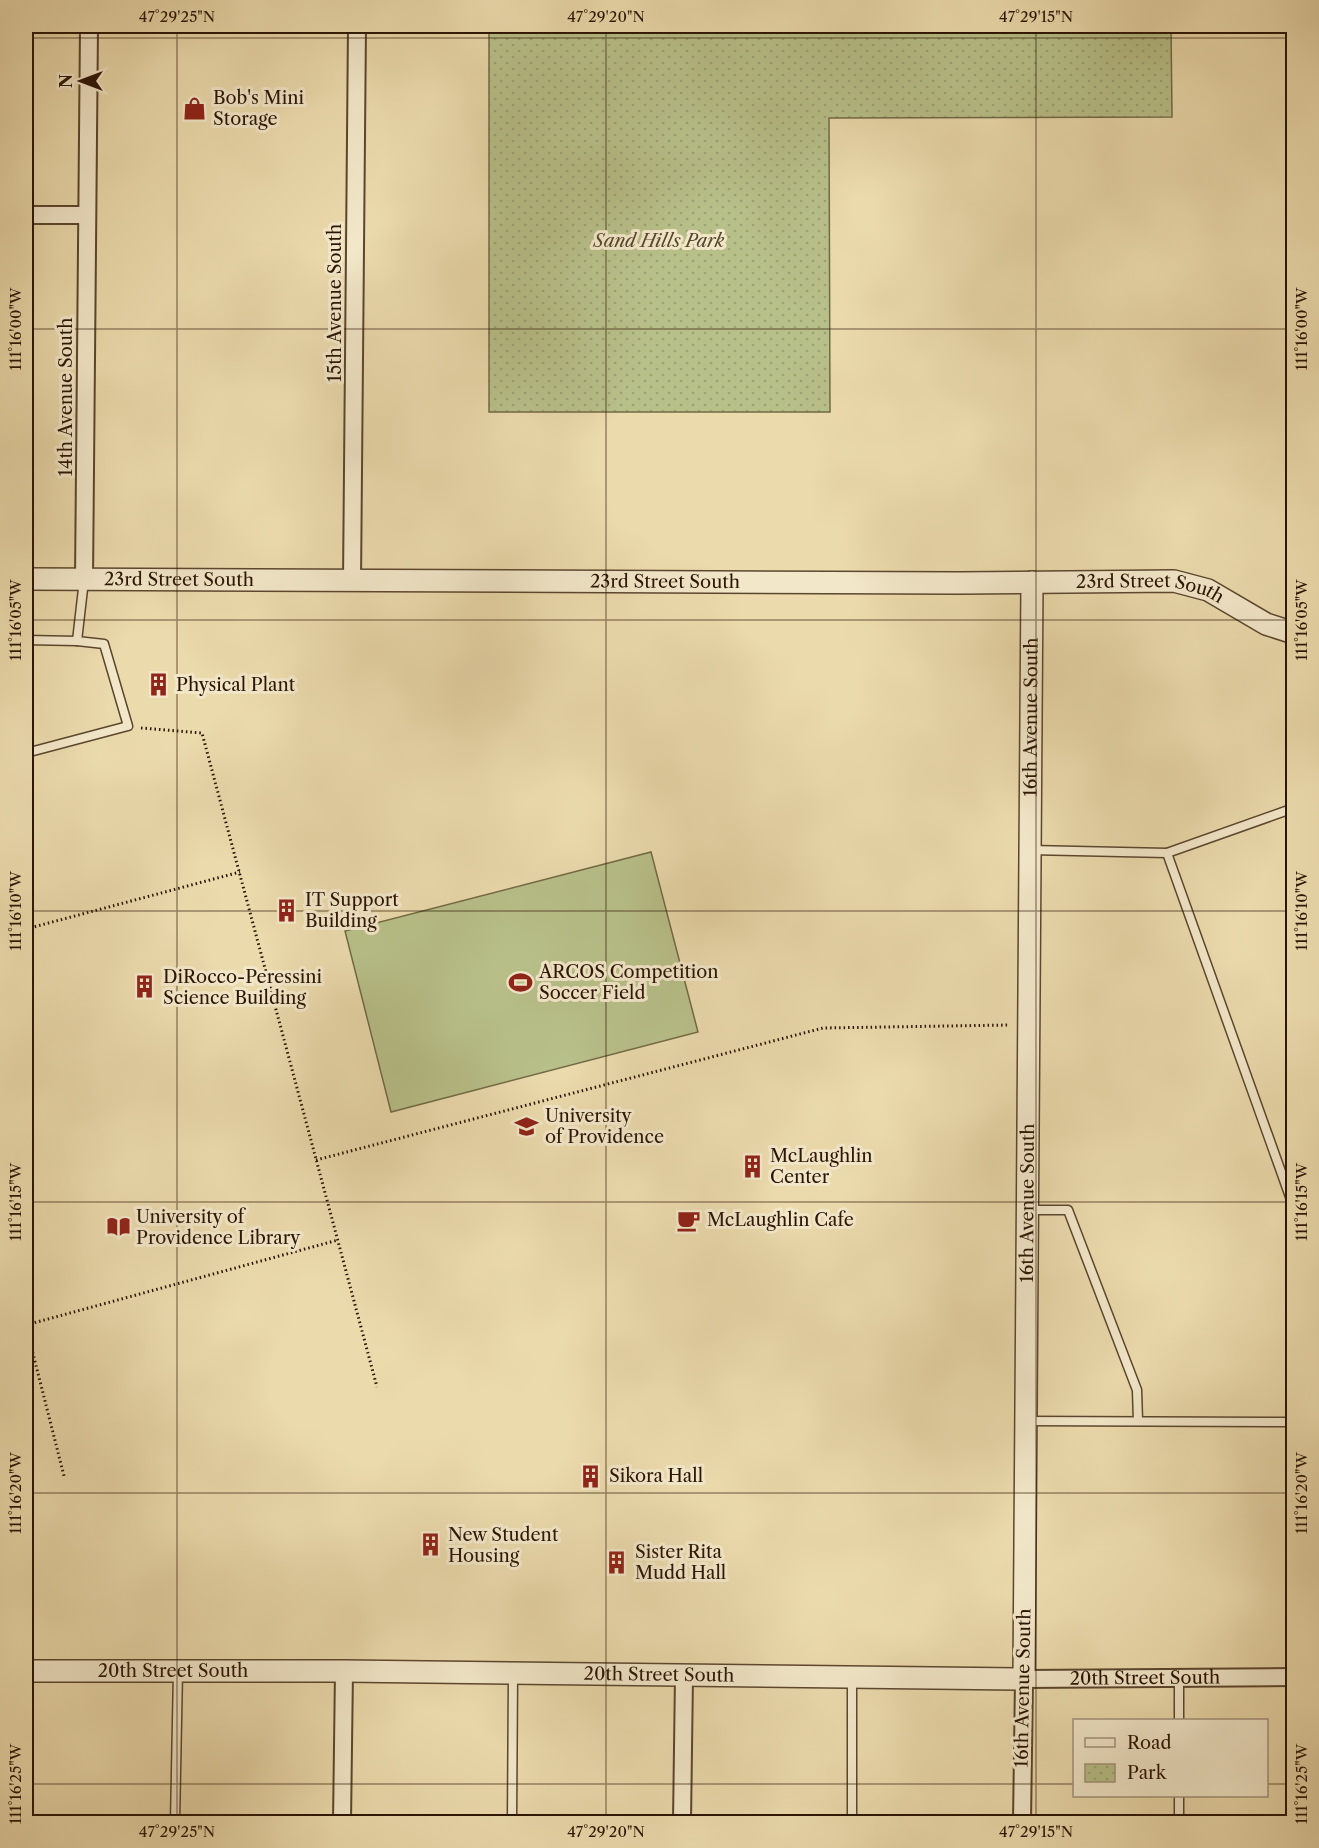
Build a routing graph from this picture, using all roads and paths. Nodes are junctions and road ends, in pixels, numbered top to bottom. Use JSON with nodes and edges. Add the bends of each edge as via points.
{"nodes":[{"id":1,"x":88,"y":26,"type":"edge"},
{"id":2,"x":357,"y":26,"type":"edge"},
{"id":3,"x":26,"y":215,"type":"edge"},
{"id":4,"x":87,"y":215,"type":"junction"},
{"id":5,"x":26,"y":579,"type":"edge"},
{"id":6,"x":84,"y":580,"type":"junction"},
{"id":7,"x":352,"y":582,"type":"junction"},
{"id":8,"x":1032,"y":582,"type":"junction"},
{"id":9,"x":1293,"y":633,"type":"edge"},
{"id":10,"x":26,"y":640,"type":"edge"},
{"id":11,"x":77,"y":641,"type":"junction"},
{"id":12,"x":128,"y":726,"type":"junction"},
{"id":13,"x":26,"y":753,"type":"edge"},
{"id":14,"x":1293,"y":808,"type":"edge"},
{"id":15,"x":1030,"y":850,"type":"junction"},
{"id":16,"x":1167,"y":853,"type":"junction"},
{"id":17,"x":240,"y":872,"type":"junction"},
{"id":18,"x":26,"y":929,"type":"edge"},
{"id":19,"x":1029,"y":1024,"type":"junction"},
{"id":20,"x":316,"y":1160,"type":"junction"},
{"id":21,"x":1293,"y":1208,"type":"edge"},
{"id":22,"x":1027,"y":1210,"type":"junction"},
{"id":23,"x":338,"y":1240,"type":"junction"},
{"id":24,"x":26,"y":1325,"type":"edge"},
{"id":25,"x":377,"y":1388,"type":"dead end"},
{"id":26,"x":1026,"y":1421,"type":"junction"},
{"id":27,"x":1138,"y":1421,"type":"junction"},
{"id":28,"x":1293,"y":1422,"type":"edge"},
{"id":29,"x":64,"y":1476,"type":"dead end"},
{"id":30,"x":26,"y":1671,"type":"edge"},
{"id":31,"x":178,"y":1671,"type":"junction"},
{"id":32,"x":344,"y":1671,"type":"junction"},
{"id":33,"x":513,"y":1674,"type":"junction"},
{"id":34,"x":684,"y":1676,"type":"junction"},
{"id":35,"x":852,"y":1676,"type":"junction"},
{"id":36,"x":1179,"y":1677,"type":"junction"},
{"id":37,"x":1293,"y":1677,"type":"edge"},
{"id":38,"x":1024,"y":1679,"type":"junction"},
{"id":39,"x":1179,"y":1719,"type":"edge"},
{"id":40,"x":1179,"y":1797,"type":"edge"},
{"id":41,"x":175,"y":1822,"type":"edge"},
{"id":42,"x":342,"y":1822,"type":"edge"},
{"id":43,"x":512,"y":1822,"type":"edge"},
{"id":44,"x":682,"y":1822,"type":"edge"},
{"id":45,"x":852,"y":1822,"type":"edge"},
{"id":46,"x":1022,"y":1822,"type":"edge"},
{"id":47,"x":1179,"y":1822,"type":"edge"}],
"edges":[{"from":1,"to":4,"type":"street","name":"14th Avenue South"},
{"from":2,"to":7,"type":"street","name":"15th Avenue South"},
{"from":3,"to":4,"type":"street"},
{"from":4,"to":6,"type":"street","name":"14th Avenue South"},
{"from":5,"to":6,"type":"street","name":"23rd Street South"},
{"from":6,"to":7,"type":"street","name":"23rd Street South"},
{"from":6,"to":11,"type":"lane"},
{"from":7,"to":8,"type":"street","name":"23rd Street South"},
{"from":8,"to":9,"type":"street","name":"23rd Street South","via":[[1174,581],[1208,590],[1266,624]]},
{"from":8,"to":15,"type":"street","name":"16th Avenue South"},
{"from":10,"to":11,"type":"lane"},
{"from":11,"to":12,"type":"lane","via":[[104,644]]},
{"from":12,"to":13,"type":"lane"},
{"from":12,"to":17,"type":"path","via":[[202,734]]},
{"from":14,"to":16,"type":"lane"},
{"from":15,"to":16,"type":"lane"},
{"from":15,"to":19,"type":"street","name":"16th Avenue South"},
{"from":16,"to":21,"type":"lane"},
{"from":17,"to":18,"type":"path"},
{"from":17,"to":20,"type":"path"},
{"from":19,"to":20,"type":"path","via":[[823,1028]]},
{"from":19,"to":22,"type":"street","name":"16th Avenue South"},
{"from":20,"to":23,"type":"path"},
{"from":22,"to":26,"type":"street","name":"16th Avenue South"},
{"from":22,"to":27,"type":"lane","via":[[1068,1210],[1137,1390]]},
{"from":23,"to":24,"type":"path"},
{"from":23,"to":25,"type":"path"},
{"from":24,"to":29,"type":"path"},
{"from":26,"to":27,"type":"lane"},
{"from":26,"to":38,"type":"street","name":"16th Avenue South"},
{"from":27,"to":28,"type":"lane"},
{"from":30,"to":31,"type":"street","name":"20th Street South"},
{"from":31,"to":32,"type":"street","name":"20th Street South"},
{"from":31,"to":41,"type":"lane"},
{"from":32,"to":33,"type":"street","name":"20th Street South"},
{"from":32,"to":42,"type":"street"},
{"from":33,"to":34,"type":"street","name":"20th Street South"},
{"from":33,"to":43,"type":"lane"},
{"from":34,"to":35,"type":"street","name":"20th Street South"},
{"from":34,"to":44,"type":"street"},
{"from":35,"to":38,"type":"street","name":"20th Street South"},
{"from":35,"to":45,"type":"lane"},
{"from":36,"to":37,"type":"street","name":"20th Street South"},
{"from":36,"to":38,"type":"street","name":"20th Street South"},
{"from":36,"to":39,"type":"lane"},
{"from":38,"to":46,"type":"street","name":"16th Avenue South"},
{"from":40,"to":47,"type":"lane"}]}
